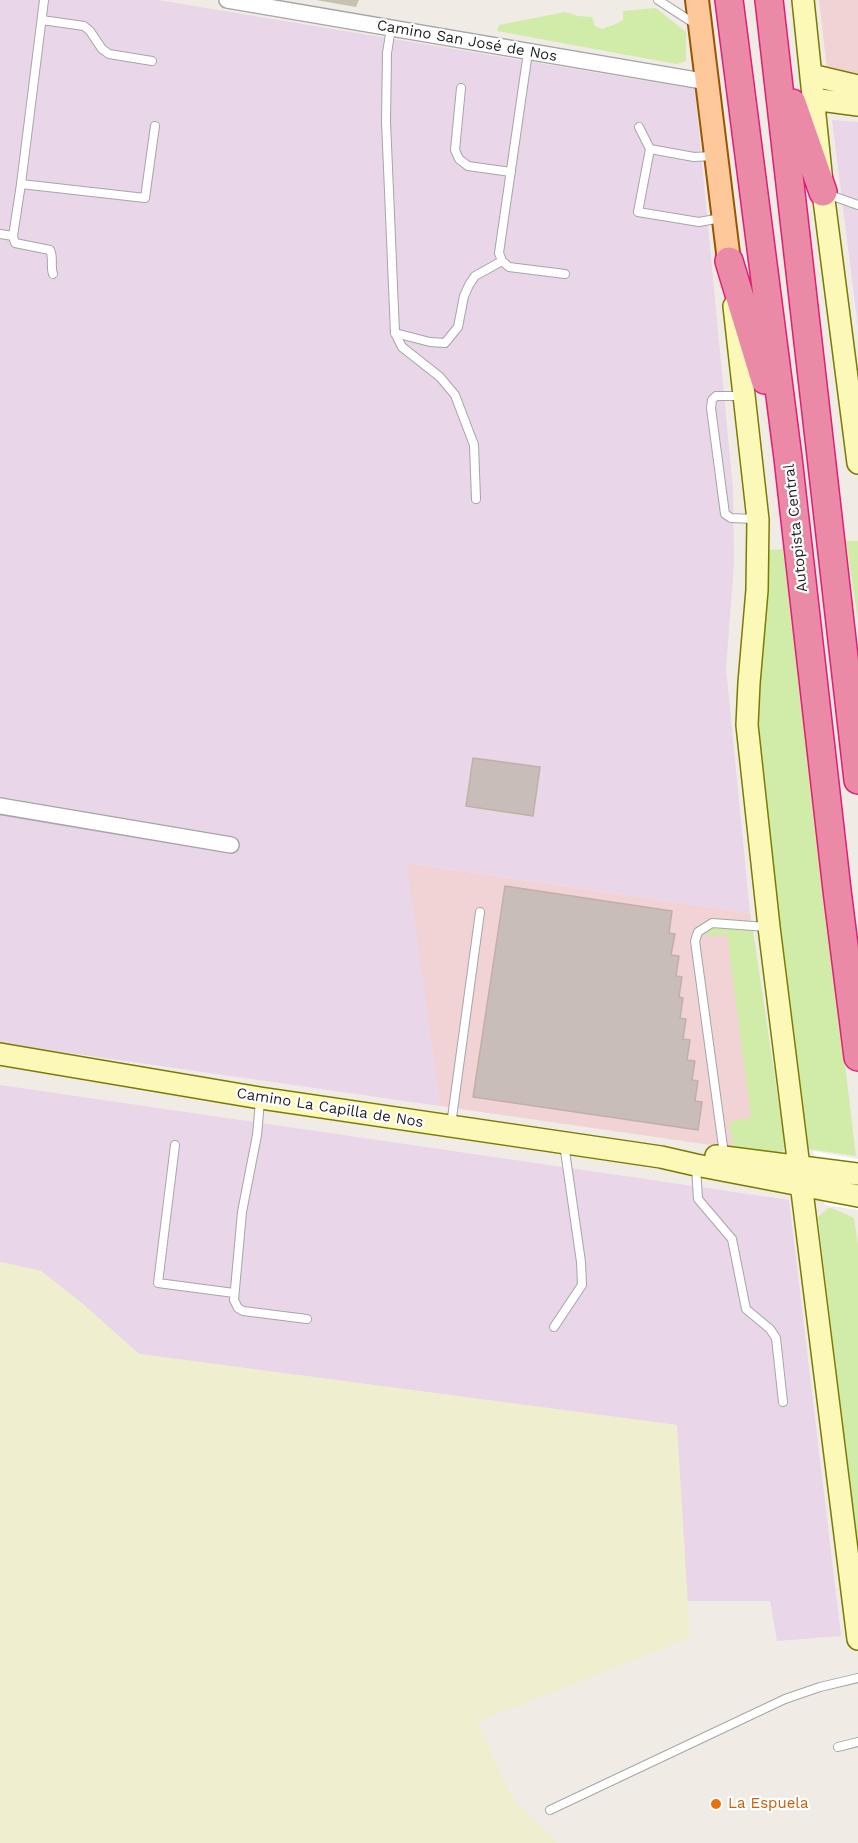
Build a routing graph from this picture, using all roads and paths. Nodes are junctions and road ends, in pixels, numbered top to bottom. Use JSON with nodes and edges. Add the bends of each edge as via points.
{"nodes":[{"id":1,"x":44,"y":0,"type":"edge"},
{"id":2,"x":227,"y":0,"type":"edge"},
{"id":3,"x":658,"y":0,"type":"edge"},
{"id":4,"x":697,"y":0,"type":"edge"},
{"id":5,"x":729,"y":0,"type":"edge"},
{"id":6,"x":769,"y":0,"type":"edge"},
{"id":7,"x":803,"y":0,"type":"edge"},
{"id":8,"x":42,"y":20,"type":"junction"},
{"id":9,"x":391,"y":28,"type":"junction"},
{"id":10,"x":701,"y":28,"type":"junction"},
{"id":11,"x":528,"y":52,"type":"junction"},
{"id":12,"x":776,"y":56,"type":"junction"},
{"id":13,"x":152,"y":61,"type":"dead end"},
{"id":14,"x":811,"y":75,"type":"junction"},
{"id":15,"x":708,"y":82,"type":"junction"},
{"id":16,"x":858,"y":86,"type":"edge"},
{"id":17,"x":461,"y":88,"type":"dead end"},
{"id":18,"x":813,"y":99,"type":"junction"},
{"id":19,"x":858,"y":105,"type":"edge"},
{"id":20,"x":154,"y":126,"type":"dead end"},
{"id":21,"x":639,"y":127,"type":"dead end"},
{"id":22,"x":650,"y":148,"type":"junction"},
{"id":23,"x":717,"y":156,"type":"junction"},
{"id":24,"x":511,"y":172,"type":"junction"},
{"id":25,"x":21,"y":184,"type":"junction"},
{"id":26,"x":823,"y":192,"type":"junction"},
{"id":27,"x":858,"y":205,"type":"edge"},
{"id":28,"x":724,"y":217,"type":"junction"},
{"id":29,"x":0,"y":234,"type":"edge"},
{"id":30,"x":13,"y":236,"type":"junction"},
{"id":31,"x":502,"y":261,"type":"junction"},
{"id":32,"x":729,"y":261,"type":"junction"},
{"id":33,"x":53,"y":274,"type":"dead end"},
{"id":34,"x":565,"y":274,"type":"dead end"},
{"id":35,"x":395,"y":333,"type":"junction"},
{"id":36,"x":743,"y":395,"type":"junction"},
{"id":37,"x":788,"y":458,"type":"junction"},
{"id":38,"x":858,"y":463,"type":"edge"},
{"id":39,"x":476,"y":499,"type":"dead end"},
{"id":40,"x":758,"y":520,"type":"junction"},
{"id":41,"x":858,"y":780,"type":"edge"},
{"id":42,"x":0,"y":806,"type":"edge"},
{"id":43,"x":231,"y":845,"type":"dead end"},
{"id":44,"x":480,"y":912,"type":"dead end"},
{"id":45,"x":769,"y":927,"type":"junction"},
{"id":46,"x":0,"y":1054,"type":"edge"},
{"id":47,"x":858,"y":1057,"type":"edge"},
{"id":48,"x":260,"y":1098,"type":"junction"},
{"id":49,"x":450,"y":1126,"type":"junction"},
{"id":50,"x":564,"y":1143,"type":"junction"},
{"id":51,"x":175,"y":1145,"type":"dead end"},
{"id":52,"x":662,"y":1157,"type":"junction"},
{"id":53,"x":724,"y":1157,"type":"junction"},
{"id":54,"x":696,"y":1166,"type":"junction"},
{"id":55,"x":858,"y":1174,"type":"edge"},
{"id":56,"x":810,"y":1177,"type":"junction"},
{"id":57,"x":858,"y":1196,"type":"edge"},
{"id":58,"x":234,"y":1293,"type":"junction"},
{"id":59,"x":307,"y":1319,"type":"dead end"},
{"id":60,"x":554,"y":1328,"type":"dead end"},
{"id":61,"x":783,"y":1402,"type":"dead end"},
{"id":62,"x":858,"y":1639,"type":"edge"},
{"id":63,"x":858,"y":1678,"type":"edge"},
{"id":64,"x":858,"y":1742,"type":"edge"},
{"id":65,"x":838,"y":1747,"type":"dead end"},
{"id":66,"x":550,"y":1810,"type":"dead end"}],
"edges":[{"from":1,"to":8,"type":"lane"},
{"from":2,"to":9,"type":"street","name":"Camino San José de Nos"},
{"from":3,"to":10,"type":"lane"},
{"from":4,"to":10,"type":"main road"},
{"from":5,"to":37,"type":"highway","name":"Autopista Central"},
{"from":6,"to":12,"type":"highway"},
{"from":7,"to":14,"type":"main road"},
{"from":8,"to":13,"type":"lane","via":[[84,26],[109,54]]},
{"from":8,"to":25,"type":"lane"},
{"from":9,"to":11,"type":"street","name":"Camino San José de Nos"},
{"from":9,"to":35,"type":"lane","via":[[386,121]]},
{"from":10,"to":15,"type":"main road"},
{"from":11,"to":15,"type":"street","name":"Camino San José de Nos"},
{"from":11,"to":24,"type":"lane"},
{"from":12,"to":26,"type":"highway"},
{"from":12,"to":41,"type":"highway"},
{"from":14,"to":16,"type":"main road"},
{"from":14,"to":18,"type":"main road"},
{"from":15,"to":23,"type":"main road"},
{"from":17,"to":24,"type":"lane","via":[[455,150],[459,159],[468,166]]},
{"from":18,"to":19,"type":"main road"},
{"from":18,"to":26,"type":"main road"},
{"from":20,"to":25,"type":"lane","via":[[145,198]]},
{"from":21,"to":22,"type":"lane"},
{"from":22,"to":23,"type":"lane","via":[[694,157]]},
{"from":22,"to":28,"type":"lane","via":[[638,212],[699,222]]},
{"from":23,"to":28,"type":"main road"},
{"from":24,"to":31,"type":"lane","via":[[499,253]]},
{"from":25,"to":30,"type":"lane"},
{"from":26,"to":27,"type":"lane"},
{"from":26,"to":38,"type":"main road"},
{"from":28,"to":32,"type":"main road"},
{"from":29,"to":30,"type":"lane"},
{"from":30,"to":33,"type":"lane","via":[[20,245],[50,250]]},
{"from":31,"to":34,"type":"lane","via":[[509,267]]},
{"from":31,"to":35,"type":"lane","via":[[475,276],[464,296],[458,327],[446,343]]},
{"from":32,"to":36,"type":"main road"},
{"from":32,"to":37,"type":"highway"},
{"from":35,"to":39,"type":"lane","via":[[402,347],[440,377],[455,395],[474,445]]},
{"from":36,"to":40,"type":"main road"},
{"from":36,"to":40,"type":"lane","via":[[716,396],[711,408],[725,514]]},
{"from":37,"to":47,"type":"highway","name":"Autopista Central"},
{"from":40,"to":45,"type":"main road","via":[[747,725]]},
{"from":42,"to":43,"type":"street"},
{"from":44,"to":49,"type":"lane"},
{"from":45,"to":53,"type":"lane","via":[[712,923],[701,929],[695,941]]},
{"from":45,"to":56,"type":"main road"},
{"from":46,"to":48,"type":"main road","name":"Camino La Capilla de Nos"},
{"from":48,"to":49,"type":"main road","name":"Camino La Capilla de Nos"},
{"from":48,"to":58,"type":"lane"},
{"from":49,"to":50,"type":"main road","name":"Camino La Capilla de Nos"},
{"from":50,"to":52,"type":"main road","name":"Camino La Capilla de Nos"},
{"from":50,"to":60,"type":"lane","via":[[582,1285]]},
{"from":51,"to":58,"type":"lane","via":[[158,1283]]},
{"from":52,"to":53,"type":"main road","name":"Camino La Capilla de Nos"},
{"from":52,"to":54,"type":"main road","name":"Camino La Capilla de Nos"},
{"from":53,"to":56,"type":"main road","name":"Camino La Capilla de Nos"},
{"from":54,"to":56,"type":"main road","name":"Camino La Capilla de Nos"},
{"from":54,"to":61,"type":"lane","via":[[698,1199],[732,1239],[746,1309],[776,1338]]},
{"from":55,"to":56,"type":"main road"},
{"from":56,"to":57,"type":"main road"},
{"from":56,"to":62,"type":"main road"},
{"from":58,"to":59,"type":"lane","via":[[235,1304],[243,1311]]},
{"from":63,"to":66,"type":"lane","via":[[785,1699]]},
{"from":64,"to":65,"type":"lane"}]}
